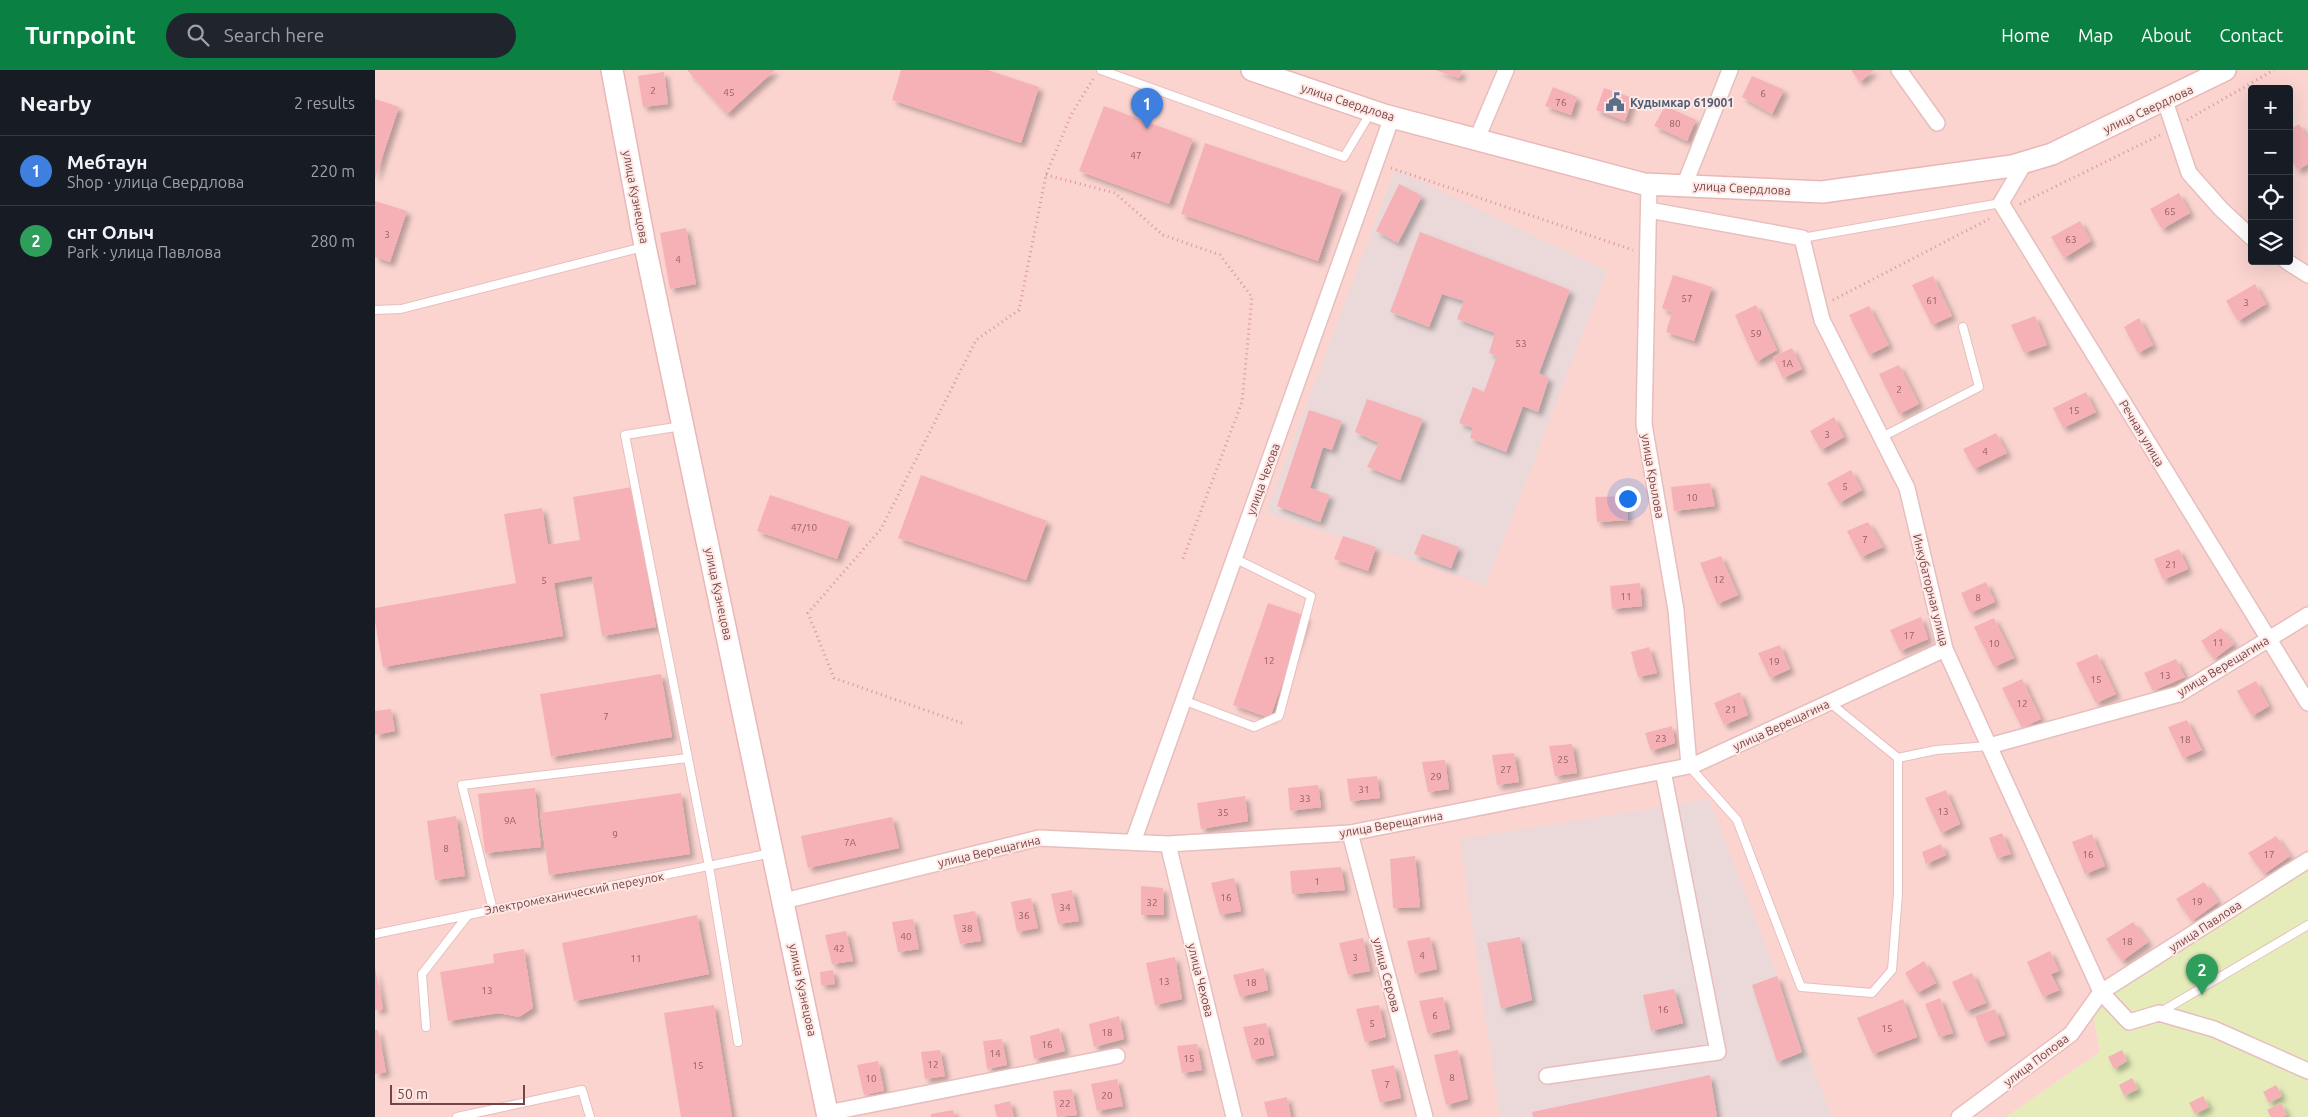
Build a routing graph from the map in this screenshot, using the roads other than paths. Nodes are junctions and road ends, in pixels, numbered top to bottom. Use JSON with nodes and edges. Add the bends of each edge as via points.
{"nodes":[{"id":1,"x":612,"y":70,"type":"edge"},
{"id":2,"x":1101,"y":70,"type":"edge"},
{"id":3,"x":1251,"y":70,"type":"edge"},
{"id":4,"x":1506,"y":70,"type":"edge"},
{"id":5,"x":1730,"y":70,"type":"edge"},
{"id":6,"x":1899,"y":70,"type":"edge"},
{"id":7,"x":2225,"y":70,"type":"edge"},
{"id":8,"x":2165,"y":101,"type":"junction"},
{"id":9,"x":1372,"y":110,"type":"junction"},
{"id":10,"x":1392,"y":117,"type":"junction"},
{"id":11,"x":1937,"y":123,"type":"dead end"},
{"id":12,"x":1476,"y":141,"type":"junction"},
{"id":13,"x":2025,"y":162,"type":"junction"},
{"id":14,"x":1649,"y":184,"type":"junction"},
{"id":15,"x":1683,"y":186,"type":"junction"},
{"id":16,"x":2003,"y":207,"type":"junction"},
{"id":17,"x":1649,"y":210,"type":"junction"},
{"id":18,"x":2248,"y":234,"type":"edge"},
{"id":19,"x":1802,"y":238,"type":"junction"},
{"id":20,"x":645,"y":246,"type":"junction"},
{"id":21,"x":2292,"y":265,"type":"edge"},
{"id":22,"x":2308,"y":275,"type":"edge"},
{"id":23,"x":375,"y":310,"type":"edge"},
{"id":24,"x":1963,"y":328,"type":"dead end"},
{"id":25,"x":683,"y":426,"type":"junction"},
{"id":26,"x":1882,"y":437,"type":"junction"},
{"id":27,"x":1234,"y":558,"type":"junction"},
{"id":28,"x":2308,"y":615,"type":"edge"},
{"id":29,"x":2268,"y":640,"type":"junction"},
{"id":30,"x":1945,"y":649,"type":"junction"},
{"id":31,"x":1183,"y":700,"type":"junction"},
{"id":32,"x":1829,"y":702,"type":"junction"},
{"id":33,"x":2308,"y":703,"type":"edge"},
{"id":34,"x":1989,"y":746,"type":"junction"},
{"id":35,"x":688,"y":758,"type":"junction"},
{"id":36,"x":1898,"y":758,"type":"junction"},
{"id":37,"x":1689,"y":766,"type":"junction"},
{"id":38,"x":1663,"y":771,"type":"junction"},
{"id":39,"x":1350,"y":834,"type":"junction"},
{"id":40,"x":1133,"y":842,"type":"junction"},
{"id":41,"x":1168,"y":844,"type":"junction"},
{"id":42,"x":774,"y":852,"type":"junction"},
{"id":43,"x":2308,"y":860,"type":"edge"},
{"id":44,"x":709,"y":866,"type":"junction"},
{"id":45,"x":784,"y":901,"type":"junction"},
{"id":46,"x":493,"y":910,"type":"junction"},
{"id":47,"x":468,"y":915,"type":"junction"},
{"id":48,"x":2308,"y":925,"type":"edge"},
{"id":49,"x":375,"y":934,"type":"edge"},
{"id":50,"x":2101,"y":992,"type":"junction"},
{"id":51,"x":2159,"y":1013,"type":"junction"},
{"id":52,"x":426,"y":1028,"type":"dead end"},
{"id":53,"x":738,"y":1042,"type":"dead end"},
{"id":54,"x":1117,"y":1056,"type":"dead end"},
{"id":55,"x":2308,"y":1071,"type":"edge"},
{"id":56,"x":1547,"y":1076,"type":"dead end"},
{"id":57,"x":828,"y":1115,"type":"edge"},
{"id":58,"x":457,"y":1117,"type":"edge"},
{"id":59,"x":590,"y":1117,"type":"edge"},
{"id":60,"x":1234,"y":1117,"type":"edge"},
{"id":61,"x":1425,"y":1117,"type":"edge"},
{"id":62,"x":1959,"y":1117,"type":"edge"}],
"edges":[{"from":1,"to":20,"type":"main road","name":"улица Кузнецова"},
{"from":2,"to":9,"type":"lane","via":[[1344,157]]},
{"from":3,"to":9,"type":"main road","name":"улица Свердлова"},
{"from":4,"to":12,"type":"street"},
{"from":5,"to":15,"type":"street"},
{"from":6,"to":11,"type":"street"},
{"from":7,"to":8,"type":"main road","name":"улица Свердлова"},
{"from":8,"to":13,"type":"main road","name":"улица Свердлова","via":[[2052,154]]},
{"from":8,"to":18,"type":"street","via":[[2189,173]]},
{"from":9,"to":10,"type":"main road","name":"улица Свердлова"},
{"from":10,"to":12,"type":"main road","name":"улица Свердлова"},
{"from":10,"to":27,"type":"street","name":"улица Чехова"},
{"from":12,"to":14,"type":"main road","name":"улица Свердлова"},
{"from":13,"to":15,"type":"main road","name":"улица Свердлова","via":[[1822,192]]},
{"from":13,"to":16,"type":"street"},
{"from":14,"to":15,"type":"main road","name":"улица Свердлова"},
{"from":14,"to":17,"type":"street","name":"улица Крылова"},
{"from":16,"to":19,"type":"lane"},
{"from":16,"to":29,"type":"street","name":"Речная улица"},
{"from":17,"to":19,"type":"street"},
{"from":17,"to":37,"type":"street","name":"улица Крылова","via":[[1644,424],[1676,610]]},
{"from":19,"to":26,"type":"street","name":"Инкубаторная улица","via":[[1822,320]]},
{"from":20,"to":23,"type":"lane","via":[[401,309]]},
{"from":20,"to":25,"type":"main road","name":"улица Кузнецова"},
{"from":21,"to":22,"type":"street"},
{"from":24,"to":26,"type":"lane","via":[[1979,387]]},
{"from":25,"to":35,"type":"lane","via":[[625,435]]},
{"from":25,"to":42,"type":"main road","name":"улица Кузнецова"},
{"from":26,"to":30,"type":"street","name":"Инкубаторная улица","via":[[1907,488]]},
{"from":27,"to":31,"type":"street","name":"улица Чехова"},
{"from":27,"to":31,"type":"lane","via":[[1311,596],[1279,716],[1254,727]]},
{"from":28,"to":29,"type":"street","name":"улица Верещагина"},
{"from":29,"to":33,"type":"street","name":"Речная улица"},
{"from":29,"to":34,"type":"street","name":"улица Верещагина","via":[[2179,694]]},
{"from":30,"to":32,"type":"street","name":"улица Верещагина"},
{"from":30,"to":34,"type":"street","name":"Инкубаторная улица"},
{"from":31,"to":40,"type":"street","name":"улица Чехова"},
{"from":32,"to":36,"type":"lane"},
{"from":32,"to":37,"type":"street","name":"улица Верещагина"},
{"from":34,"to":36,"type":"lane","via":[[1936,750]]},
{"from":34,"to":50,"type":"street","name":"Инкубаторная улица"},
{"from":35,"to":44,"type":"lane"},
{"from":35,"to":46,"type":"lane","via":[[462,785]]},
{"from":36,"to":37,"type":"lane","via":[[1898,894],[1892,970],[1872,994],[1801,986],[1737,820]]},
{"from":37,"to":38,"type":"street","name":"улица Верещагина"},
{"from":38,"to":39,"type":"street","name":"улица Верещагина"},
{"from":38,"to":56,"type":"street","via":[[1718,1052]]},
{"from":39,"to":41,"type":"street","name":"улица Верещагина"},
{"from":39,"to":61,"type":"street","name":"улица Серова"},
{"from":40,"to":41,"type":"street","name":"улица Верещагина"},
{"from":40,"to":45,"type":"street","name":"улица Верещагина","via":[[1039,838]]},
{"from":41,"to":60,"type":"street","name":"улица Чехова"},
{"from":42,"to":44,"type":"lane","name":"Электромеханический переулок"},
{"from":42,"to":45,"type":"main road","name":"улица Кузнецова"},
{"from":43,"to":50,"type":"street","name":"улица Павлова"},
{"from":44,"to":46,"type":"lane","name":"Электромеханический переулок"},
{"from":44,"to":53,"type":"lane"},
{"from":45,"to":57,"type":"main road","name":"улица Кузнецова"},
{"from":46,"to":47,"type":"lane","name":"Электромеханический переулок"},
{"from":47,"to":49,"type":"lane","name":"Электромеханический переулок"},
{"from":47,"to":52,"type":"lane","via":[[423,974]]},
{"from":48,"to":51,"type":"lane"},
{"from":50,"to":51,"type":"street","name":"Инкубаторная улица","via":[[2129,1022]]},
{"from":50,"to":62,"type":"street","name":"улица Попова","via":[[2071,1034]]},
{"from":51,"to":55,"type":"street","via":[[2214,1029]]},
{"from":54,"to":57,"type":"street"},
{"from":58,"to":59,"type":"lane","via":[[582,1090]]}]}
